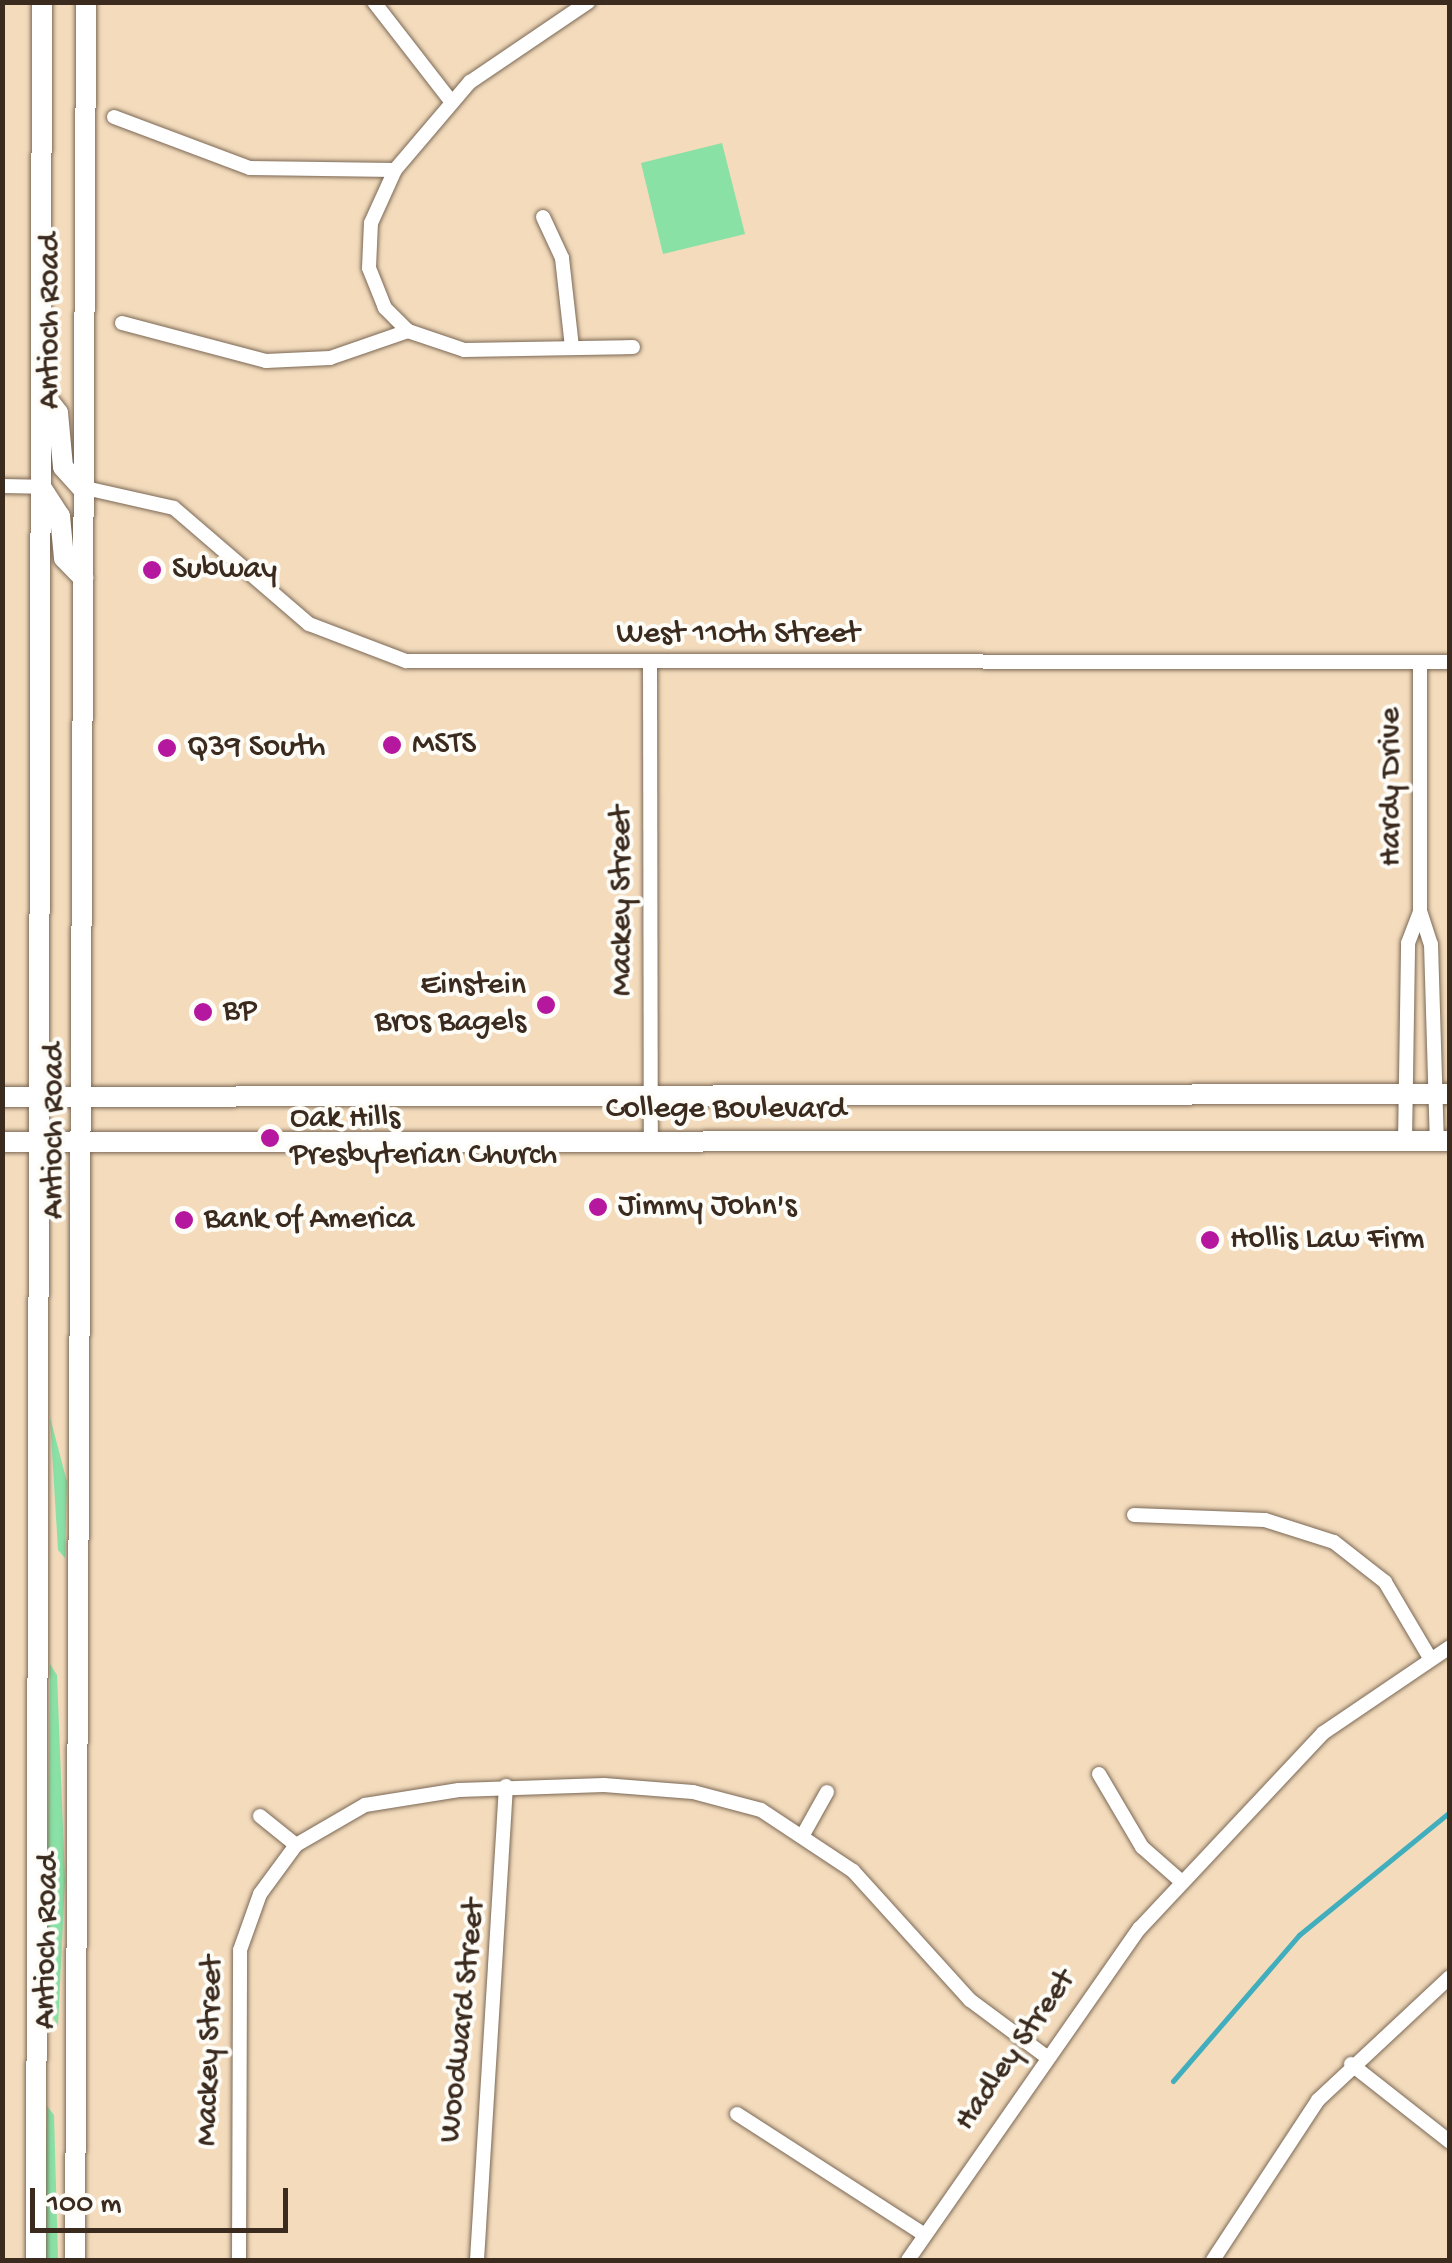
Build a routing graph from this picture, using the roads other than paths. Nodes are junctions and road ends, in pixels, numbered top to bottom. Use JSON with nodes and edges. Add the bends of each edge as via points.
{"nodes":[{"id":1,"x":42,"y":2,"type":"edge"},
{"id":2,"x":86,"y":2,"type":"edge"},
{"id":3,"x":374,"y":2,"type":"edge"},
{"id":4,"x":588,"y":2,"type":"edge"},
{"id":5,"x":450,"y":100,"type":"junction"},
{"id":6,"x":114,"y":117,"type":"dead end"},
{"id":7,"x":394,"y":170,"type":"junction"},
{"id":8,"x":544,"y":217,"type":"dead end"},
{"id":9,"x":122,"y":323,"type":"dead end"},
{"id":10,"x":408,"y":330,"type":"junction"},
{"id":11,"x":572,"y":346,"type":"junction"},
{"id":12,"x":633,"y":347,"type":"dead end"},
{"id":13,"x":41,"y":391,"type":"junction"},
{"id":14,"x":2,"y":486,"type":"edge"},
{"id":15,"x":42,"y":486,"type":"junction"},
{"id":16,"x":82,"y":487,"type":"junction"},
{"id":17,"x":83,"y":578,"type":"junction"},
{"id":18,"x":1420,"y":662,"type":"junction"},
{"id":19,"x":1450,"y":662,"type":"edge"},
{"id":20,"x":650,"y":663,"type":"junction"},
{"id":21,"x":1420,"y":912,"type":"junction"},
{"id":22,"x":1406,"y":1094,"type":"junction"},
{"id":23,"x":1443,"y":1094,"type":"edge"},
{"id":24,"x":651,"y":1095,"type":"junction"},
{"id":25,"x":2,"y":1097,"type":"edge"},
{"id":26,"x":38,"y":1097,"type":"junction"},
{"id":27,"x":85,"y":1097,"type":"junction"},
{"id":28,"x":651,"y":1139,"type":"junction"},
{"id":29,"x":1405,"y":1140,"type":"junction"},
{"id":30,"x":1443,"y":1140,"type":"edge"},
{"id":31,"x":2,"y":1142,"type":"edge"},
{"id":32,"x":38,"y":1142,"type":"junction"},
{"id":33,"x":85,"y":1142,"type":"junction"},
{"id":34,"x":1134,"y":1514,"type":"dead end"},
{"id":35,"x":1450,"y":1647,"type":"edge"},
{"id":36,"x":1430,"y":1658,"type":"junction"},
{"id":37,"x":1099,"y":1774,"type":"dead end"},
{"id":38,"x":506,"y":1786,"type":"junction"},
{"id":39,"x":827,"y":1792,"type":"dead end"},
{"id":40,"x":260,"y":1816,"type":"dead end"},
{"id":41,"x":804,"y":1833,"type":"junction"},
{"id":42,"x":296,"y":1845,"type":"junction"},
{"id":43,"x":1182,"y":1882,"type":"junction"},
{"id":44,"x":1450,"y":1977,"type":"edge"},
{"id":45,"x":1044,"y":2055,"type":"junction"},
{"id":46,"x":1351,"y":2064,"type":"junction"},
{"id":47,"x":736,"y":2114,"type":"dead end"},
{"id":48,"x":1450,"y":2142,"type":"edge"},
{"id":49,"x":922,"y":2233,"type":"junction"},
{"id":50,"x":36,"y":2260,"type":"edge"},
{"id":51,"x":75,"y":2260,"type":"edge"},
{"id":52,"x":240,"y":2260,"type":"edge"},
{"id":53,"x":477,"y":2260,"type":"edge"},
{"id":54,"x":908,"y":2260,"type":"edge"},
{"id":55,"x":1214,"y":2260,"type":"edge"}],
"edges":[{"from":1,"to":13,"type":"main road","name":"Antioch Road"},
{"from":2,"to":16,"type":"main road","name":"Antioch Road"},
{"from":3,"to":5,"type":"street"},
{"from":4,"to":5,"type":"street"},
{"from":5,"to":7,"type":"street"},
{"from":6,"to":7,"type":"street","via":[[250,168]]},
{"from":7,"to":10,"type":"street","via":[[368,257],[380,299]]},
{"from":8,"to":11,"type":"street","via":[[562,258]]},
{"from":9,"to":10,"type":"street","via":[[266,361],[330,358]]},
{"from":10,"to":11,"type":"street","via":[[464,350]]},
{"from":11,"to":12,"type":"street"},
{"from":13,"to":15,"type":"main road","name":"Antioch Road"},
{"from":13,"to":16,"type":"main road","via":[[58,413],[64,469]]},
{"from":14,"to":15,"type":"street"},
{"from":15,"to":17,"type":"main road","via":[[60,516],[64,558]]},
{"from":15,"to":26,"type":"main road","name":"Antioch Road"},
{"from":16,"to":17,"type":"main road","name":"Antioch Road"},
{"from":16,"to":20,"type":"street","name":"West 110th Street","via":[[140,495],[189,516],[309,624],[370,653],[431,663]]},
{"from":17,"to":27,"type":"main road","name":"Antioch Road"},
{"from":18,"to":19,"type":"street","name":"West 110th Street"},
{"from":18,"to":20,"type":"street","name":"West 110th Street"},
{"from":18,"to":21,"type":"street","name":"Hardy Drive"},
{"from":20,"to":24,"type":"street","name":"Mackey Street"},
{"from":21,"to":22,"type":"street","name":"Hardy Drive","via":[[1408,944]]},
{"from":21,"to":23,"type":"street","name":"Hardy Drive","via":[[1431,944]]},
{"from":22,"to":23,"type":"main road","name":"College Boulevard"},
{"from":22,"to":24,"type":"main road","name":"College Boulevard"},
{"from":22,"to":29,"type":"street","name":"Hardy Drive"},
{"from":23,"to":30,"type":"street","name":"Hardy Drive"},
{"from":24,"to":27,"type":"main road","name":"College Boulevard"},
{"from":24,"to":28,"type":"street","name":"Mackey Street"},
{"from":25,"to":26,"type":"main road","name":"College Boulevard"},
{"from":26,"to":27,"type":"main road","name":"College Boulevard"},
{"from":26,"to":32,"type":"main road","name":"Antioch Road"},
{"from":27,"to":33,"type":"main road","name":"Antioch Road"},
{"from":28,"to":29,"type":"main road","name":"College Boulevard"},
{"from":28,"to":33,"type":"main road","name":"College Boulevard"},
{"from":29,"to":30,"type":"main road","name":"College Boulevard"},
{"from":31,"to":32,"type":"main road","name":"College Boulevard"},
{"from":32,"to":33,"type":"main road","name":"College Boulevard"},
{"from":32,"to":50,"type":"main road","name":"Antioch Road"},
{"from":33,"to":51,"type":"main road","name":"Antioch Road"},
{"from":34,"to":36,"type":"street","via":[[1265,1520],[1334,1542],[1385,1582]]},
{"from":35,"to":36,"type":"street","name":"Hadley Street"},
{"from":36,"to":43,"type":"street","name":"Hadley Street","via":[[1324,1733]]},
{"from":37,"to":43,"type":"street","via":[[1142,1847]]},
{"from":38,"to":41,"type":"street","via":[[692,1792]]},
{"from":38,"to":42,"type":"street","via":[[365,1805]]},
{"from":38,"to":53,"type":"street","name":"Woodward Street"},
{"from":39,"to":41,"type":"street"},
{"from":40,"to":42,"type":"street"},
{"from":41,"to":45,"type":"street","via":[[853,1870],[970,2000]]},
{"from":42,"to":52,"type":"street","name":"Mackey Street","via":[[260,1894],[240,1950]]},
{"from":43,"to":45,"type":"street","name":"Hadley Street"},
{"from":44,"to":46,"type":"street"},
{"from":45,"to":49,"type":"street","name":"Hadley Street"},
{"from":46,"to":48,"type":"street"},
{"from":46,"to":55,"type":"street","via":[[1284,2146]]},
{"from":47,"to":49,"type":"street"},
{"from":49,"to":54,"type":"street","name":"Hadley Street"}]}
